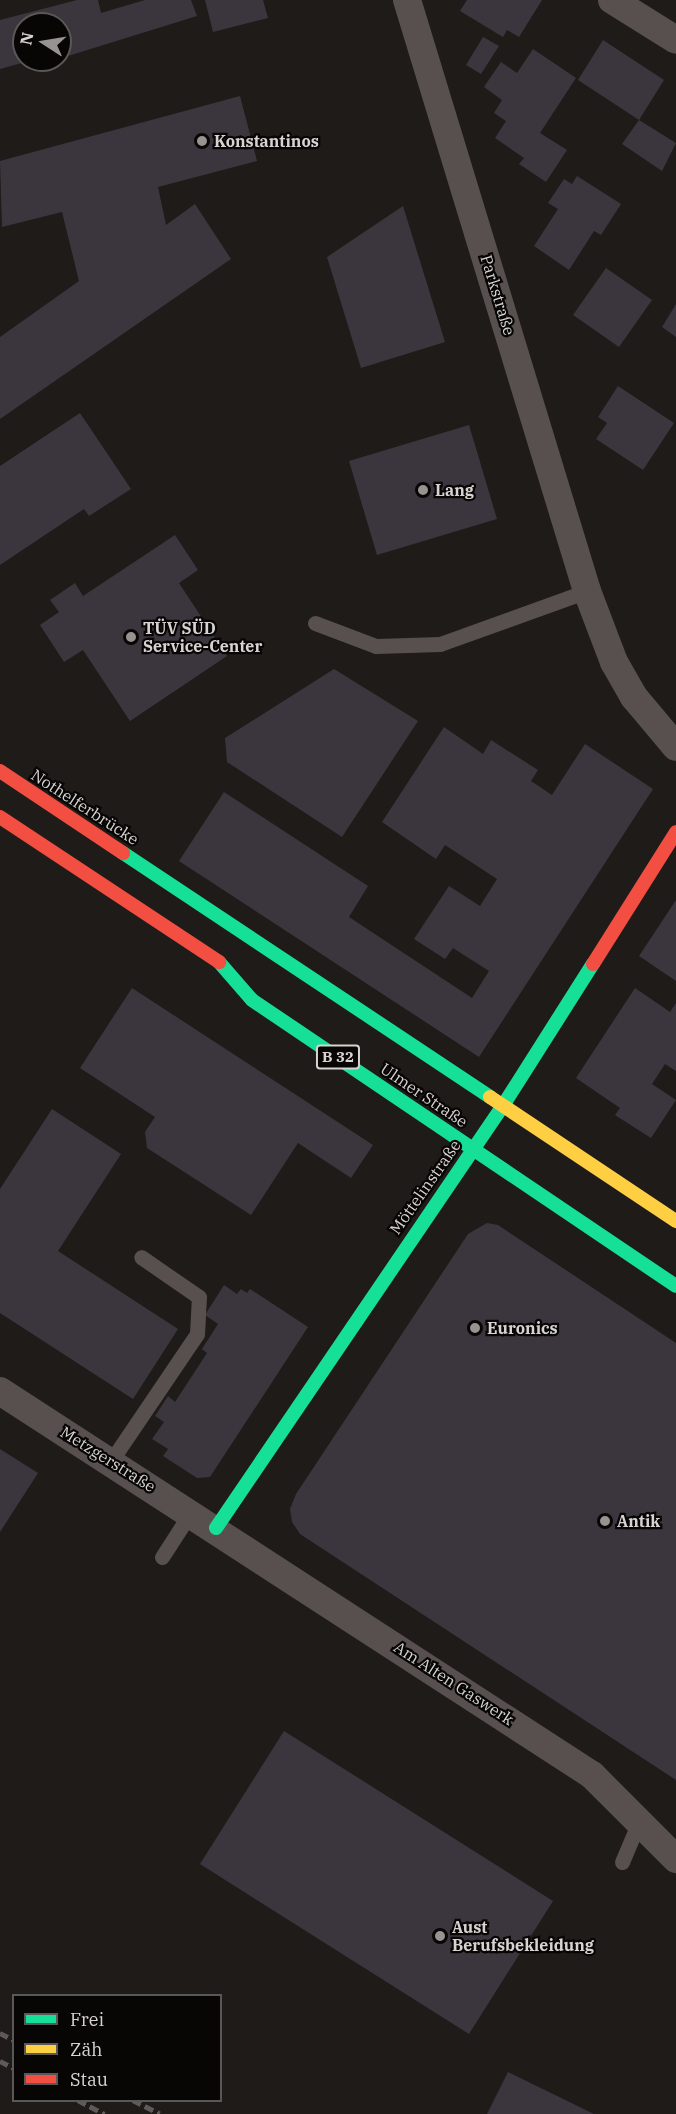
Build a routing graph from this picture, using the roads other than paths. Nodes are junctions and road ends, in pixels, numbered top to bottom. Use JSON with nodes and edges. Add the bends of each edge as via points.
{"nodes":[{"id":1,"x":407,"y":0,"type":"edge"},
{"id":2,"x":612,"y":0,"type":"edge"},
{"id":3,"x":676,"y":40,"type":"edge"},
{"id":4,"x":587,"y":591,"type":"junction"},
{"id":5,"x":315,"y":624,"type":"dead end"},
{"id":6,"x":676,"y":747,"type":"edge"},
{"id":7,"x":0,"y":771,"type":"edge"},
{"id":8,"x":0,"y":818,"type":"edge"},
{"id":9,"x":676,"y":832,"type":"edge"},
{"id":10,"x":504,"y":1104,"type":"junction"},
{"id":11,"x":473,"y":1148,"type":"junction"},
{"id":12,"x":676,"y":1221,"type":"edge"},
{"id":13,"x":141,"y":1257,"type":"dead end"},
{"id":14,"x":676,"y":1286,"type":"edge"},
{"id":15,"x":0,"y":1391,"type":"edge"},
{"id":16,"x":111,"y":1461,"type":"junction"},
{"id":17,"x":191,"y":1512,"type":"junction"},
{"id":18,"x":216,"y":1528,"type":"junction"},
{"id":19,"x":162,"y":1557,"type":"dead end"},
{"id":20,"x":639,"y":1822,"type":"junction"},
{"id":21,"x":676,"y":1858,"type":"edge"},
{"id":22,"x":622,"y":1862,"type":"dead end"}],
"edges":[{"from":1,"to":4,"type":"street","name":"Parkstraße"},
{"from":2,"to":3,"type":"street"},
{"from":4,"to":5,"type":"lane","via":[[440,644],[376,646]]},
{"from":4,"to":6,"type":"street","name":"Parkstraße","via":[[614,662],[629,688]]},
{"from":7,"to":10,"type":"main road","name":"Nothelferbrücke"},
{"from":8,"to":11,"type":"main road","name":"Ulmer Straße","number":"B 32","via":[[212,955],[252,1000]]},
{"from":9,"to":10,"type":"main road","name":"Möttelinstraße"},
{"from":10,"to":11,"type":"main road","name":"Möttelinstraße"},
{"from":10,"to":12,"type":"main road"},
{"from":11,"to":14,"type":"main road","name":"Ulmer Straße","number":"B 32"},
{"from":11,"to":18,"type":"main road","name":"Möttelinstraße"},
{"from":13,"to":16,"type":"lane","via":[[199,1297],[197,1334]]},
{"from":15,"to":16,"type":"street","name":"Metzgerstraße"},
{"from":16,"to":17,"type":"street","name":"Metzgerstraße"},
{"from":17,"to":18,"type":"street","name":"Metzgerstraße"},
{"from":17,"to":19,"type":"lane"},
{"from":18,"to":20,"type":"street","name":"Am Alten Gaswerk","via":[[592,1775]]},
{"from":20,"to":21,"type":"street","name":"Am Alten Gaswerk"},
{"from":20,"to":22,"type":"lane"}]}
